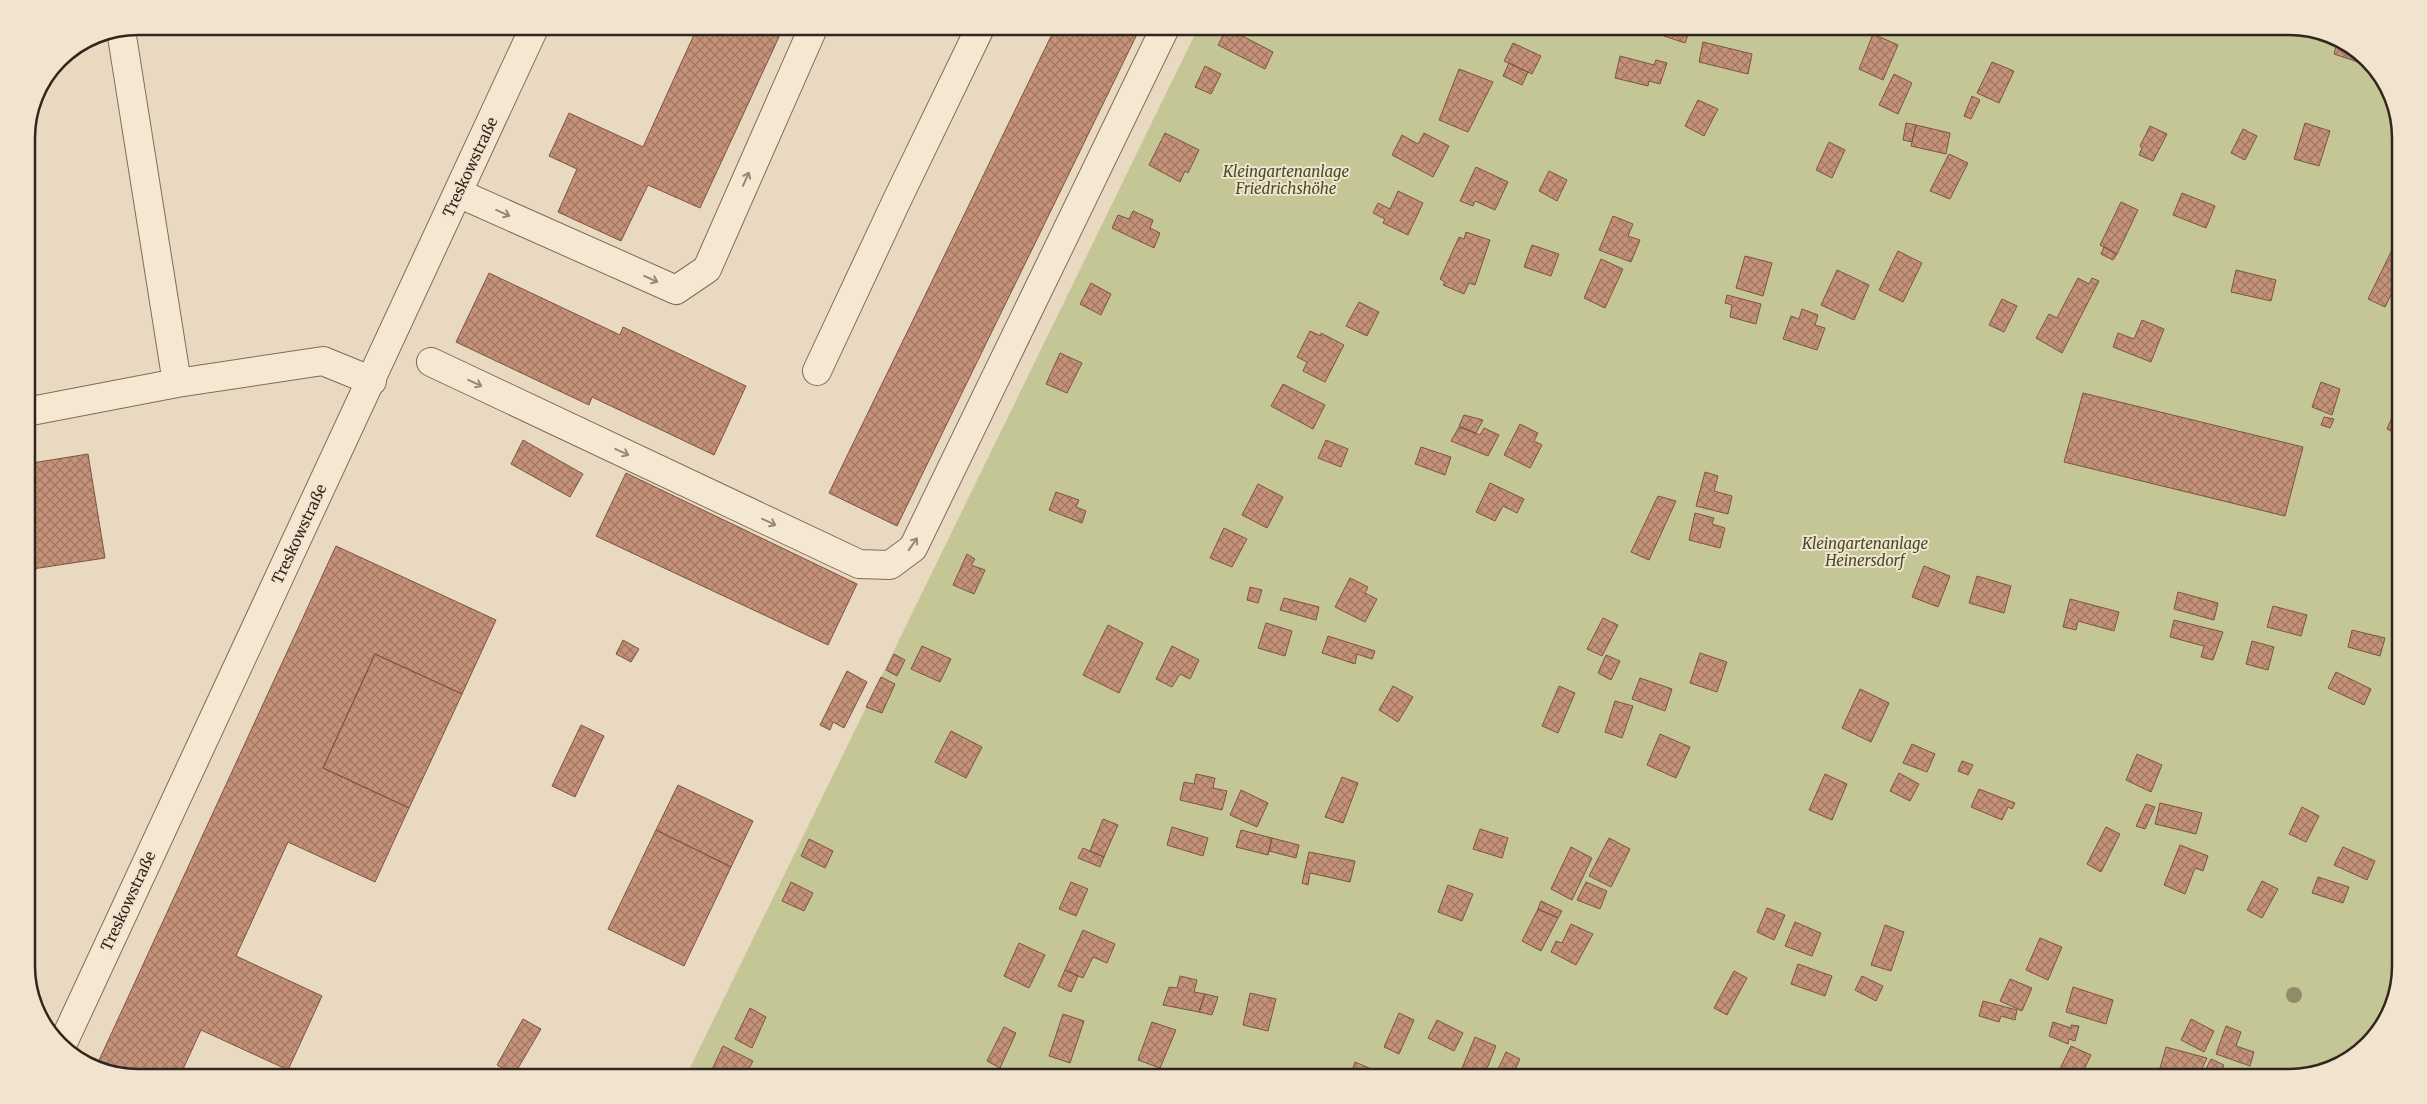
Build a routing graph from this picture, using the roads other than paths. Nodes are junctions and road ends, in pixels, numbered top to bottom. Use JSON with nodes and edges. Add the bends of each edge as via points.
{"nodes":[{"id":1,"x":531,"y":35,"type":"edge"},
{"id":2,"x":810,"y":35,"type":"edge"},
{"id":3,"x":977,"y":35,"type":"edge"},
{"id":4,"x":1162,"y":35,"type":"edge"},
{"id":5,"x":122,"y":36,"type":"edge"},
{"id":6,"x":458,"y":193,"type":"junction"},
{"id":7,"x":431,"y":362,"type":"dead end"},
{"id":8,"x":817,"y":371,"type":"dead end"},
{"id":9,"x":372,"y":381,"type":"junction"},
{"id":10,"x":177,"y":383,"type":"junction"},
{"id":11,"x":35,"y":410,"type":"edge"},
{"id":12,"x":65,"y":1038,"type":"edge"}],
"edges":[{"from":1,"to":6,"type":"street","name":"Treskowstraße"},
{"from":6,"to":2,"type":"street","one_way":true,"via":[[676,290],[706,269]]},
{"from":3,"to":8,"type":"street"},
{"from":7,"to":4,"type":"street","one_way":true,"via":[[859,564],[890,565],[913,548]]},
{"from":5,"to":10,"type":"street"},
{"from":6,"to":9,"type":"street","name":"Treskowstraße"},
{"from":9,"to":10,"type":"street","via":[[323,361]]},
{"from":9,"to":12,"type":"street","name":"Treskowstraße"},
{"from":10,"to":11,"type":"street"}]}
